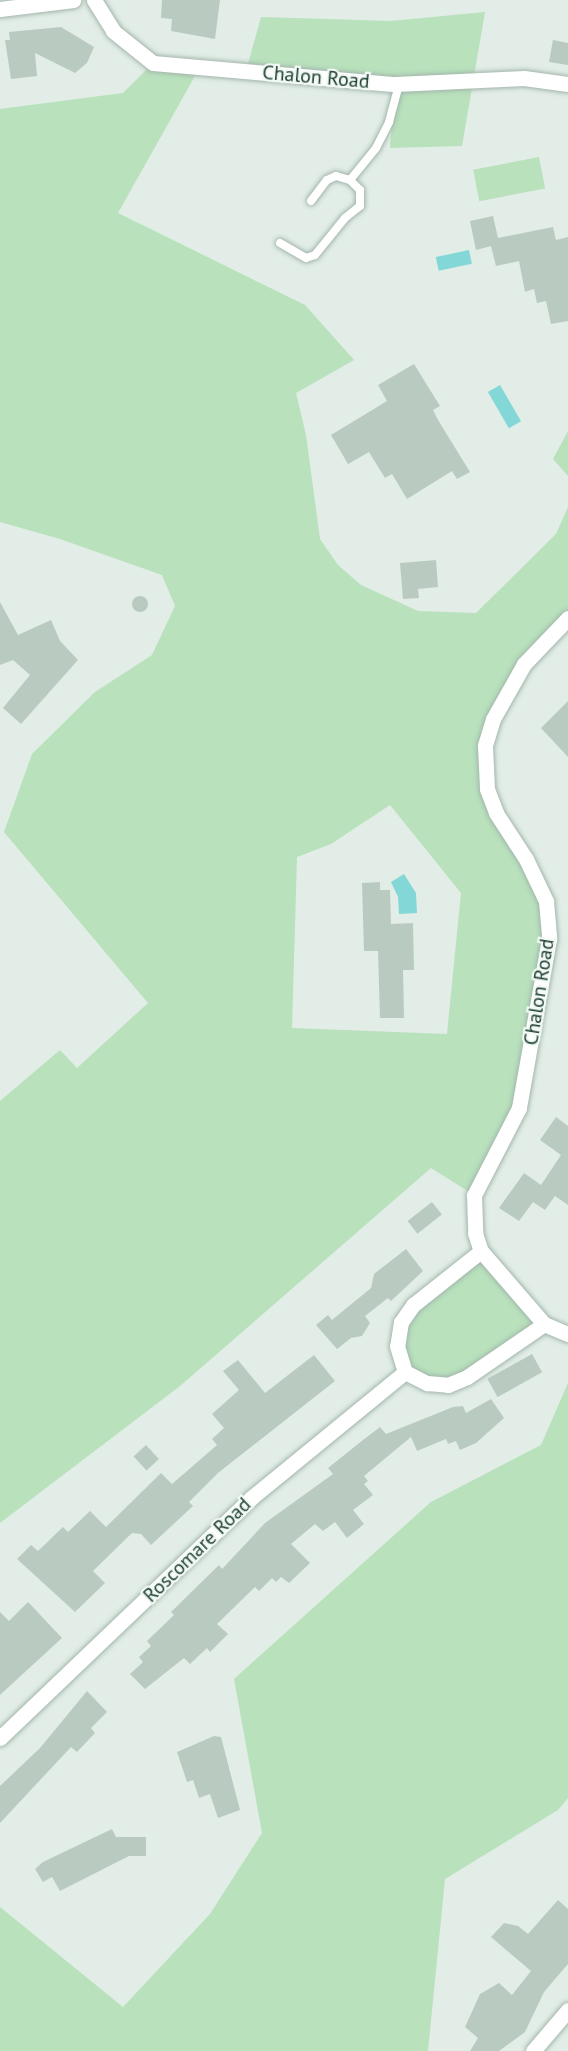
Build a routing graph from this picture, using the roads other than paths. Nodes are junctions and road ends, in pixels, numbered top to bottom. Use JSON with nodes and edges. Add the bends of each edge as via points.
{"nodes":[{"id":1,"x":73,"y":0,"type":"edge"},
{"id":2,"x":94,"y":0,"type":"edge"},
{"id":3,"x":0,"y":9,"type":"edge"},
{"id":4,"x":399,"y":84,"type":"junction"},
{"id":5,"x":568,"y":84,"type":"edge"},
{"id":6,"x":350,"y":180,"type":"junction"},
{"id":7,"x":311,"y":201,"type":"dead end"},
{"id":8,"x":280,"y":243,"type":"dead end"},
{"id":9,"x":568,"y":618,"type":"edge"},
{"id":10,"x":481,"y":1251,"type":"junction"},
{"id":11,"x":544,"y":1324,"type":"junction"},
{"id":12,"x":568,"y":1335,"type":"edge"},
{"id":13,"x":405,"y":1372,"type":"junction"},
{"id":14,"x":0,"y":1738,"type":"edge"},
{"id":15,"x":568,"y":2010,"type":"edge"},
{"id":16,"x":534,"y":2051,"type":"edge"}],
"edges":[{"from":1,"to":3,"type":"street"},
{"from":2,"to":4,"type":"street","name":"Chalon Road","via":[[100,17],[113,31],[153,63]]},
{"from":4,"to":5,"type":"street","name":"Chalon Road","via":[[524,78]]},
{"from":4,"to":6,"type":"lane","via":[[389,122],[376,148]]},
{"from":6,"to":7,"type":"lane","via":[[336,176],[327,180]]},
{"from":6,"to":8,"type":"lane","via":[[360,190],[360,206],[315,255],[306,258]]},
{"from":9,"to":10,"type":"street","name":"Chalon Road","via":[[524,664],[493,719],[485,746],[487,789],[496,813],[537,879],[549,920],[546,967],[519,1108],[474,1194],[475,1233]]},
{"from":10,"to":11,"type":"street","name":"Chalon Road"},
{"from":10,"to":13,"type":"street","via":[[413,1305],[401,1322],[397,1346]]},
{"from":11,"to":12,"type":"street","name":"Chalon Road"},
{"from":11,"to":13,"type":"street","via":[[467,1377],[448,1385],[427,1383]]},
{"from":13,"to":14,"type":"street","name":"Roscomare Road","via":[[251,1498]]},
{"from":15,"to":16,"type":"street"}]}
